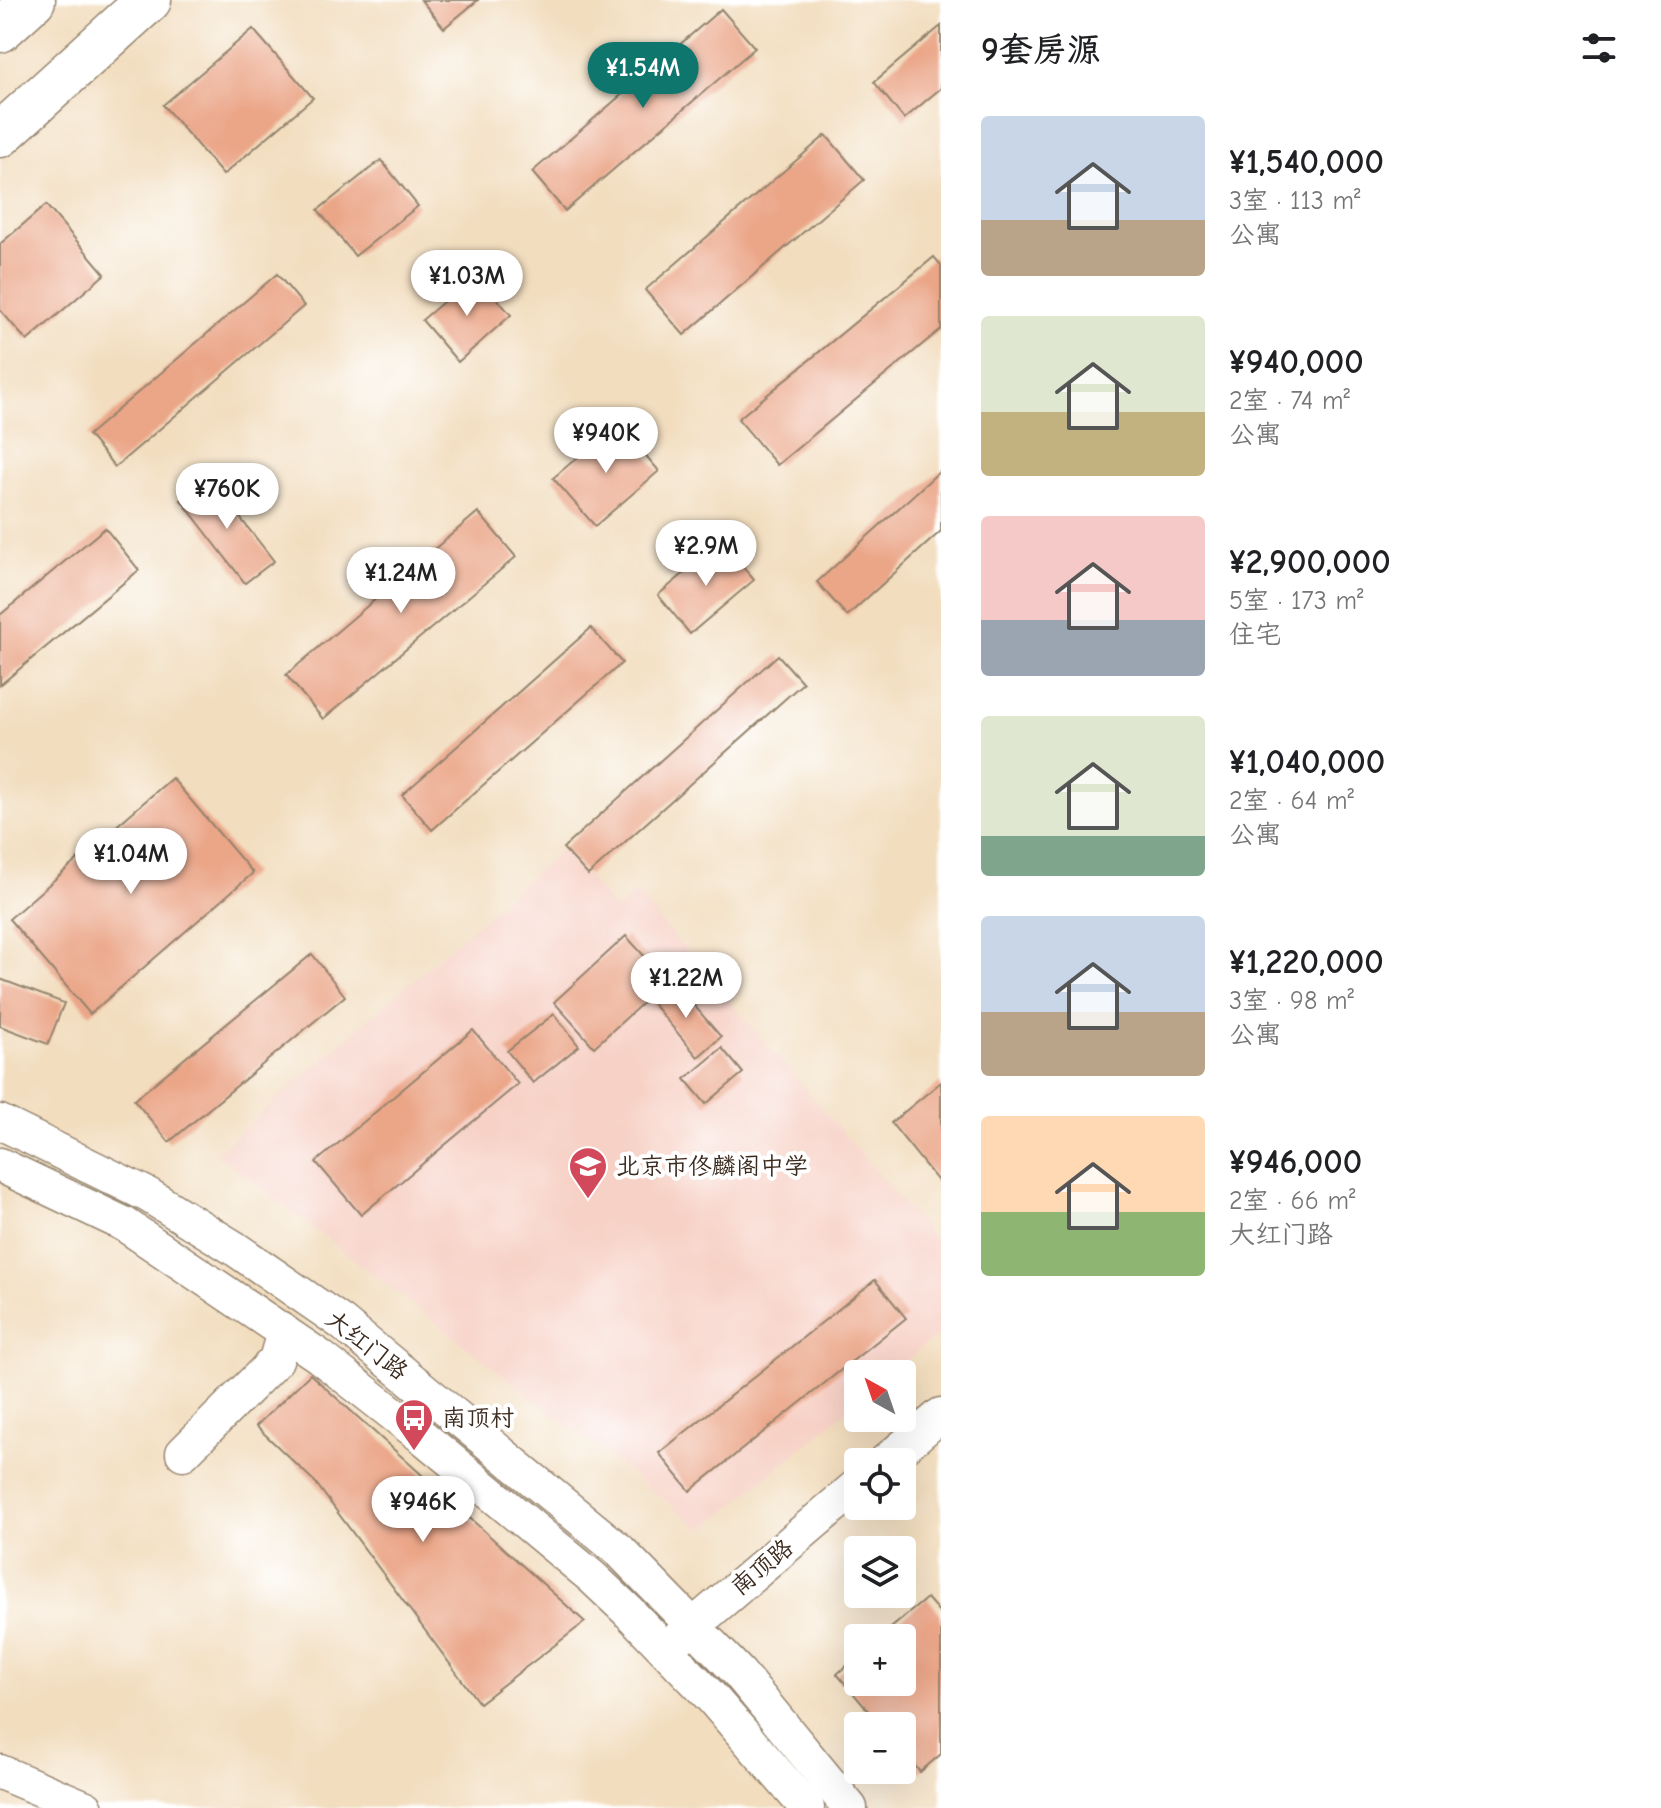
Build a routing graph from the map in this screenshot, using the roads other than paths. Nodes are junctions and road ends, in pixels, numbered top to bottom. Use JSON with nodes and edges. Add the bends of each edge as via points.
{"nodes":[{"id":1,"x":33,"y":0,"type":"edge"},
{"id":2,"x":149,"y":0,"type":"edge"},
{"id":3,"x":0,"y":30,"type":"edge"},
{"id":4,"x":0,"y":135,"type":"edge"},
{"id":5,"x":0,"y":1122,"type":"edge"},
{"id":6,"x":0,"y":1165,"type":"edge"},
{"id":7,"x":284,"y":1332,"type":"junction"},
{"id":8,"x":941,"y":1415,"type":"edge"},
{"id":9,"x":902,"y":1448,"type":"edge"},
{"id":10,"x":183,"y":1453,"type":"dead end"},
{"id":11,"x":844,"y":1497,"type":"edge"},
{"id":12,"x":694,"y":1625,"type":"junction"},
{"id":13,"x":667,"y":1649,"type":"junction"},
{"id":14,"x":0,"y":1772,"type":"edge"},
{"id":15,"x":86,"y":1808,"type":"edge"},
{"id":16,"x":807,"y":1808,"type":"edge"},
{"id":17,"x":850,"y":1808,"type":"edge"}],
"edges":[{"from":1,"to":3,"type":"main road"},
{"from":2,"to":4,"type":"main road"},
{"from":5,"to":12,"type":"street","name":"大红门路","via":[[148,1195],[341,1322],[620,1551]]},
{"from":6,"to":7,"type":"street","name":"大红门路","via":[[124,1224]]},
{"from":7,"to":10,"type":"street","via":[[276,1360]]},
{"from":7,"to":13,"type":"street","name":"大红门路","via":[[424,1438],[580,1567]]},
{"from":8,"to":9,"type":"street"},
{"from":11,"to":12,"type":"street","name":"南顶路"},
{"from":12,"to":13,"type":"street","name":"南顶路"},
{"from":12,"to":17,"type":"street","name":"大红门路"},
{"from":13,"to":16,"type":"street","name":"大红门路"},
{"from":14,"to":15,"type":"street"}]}
